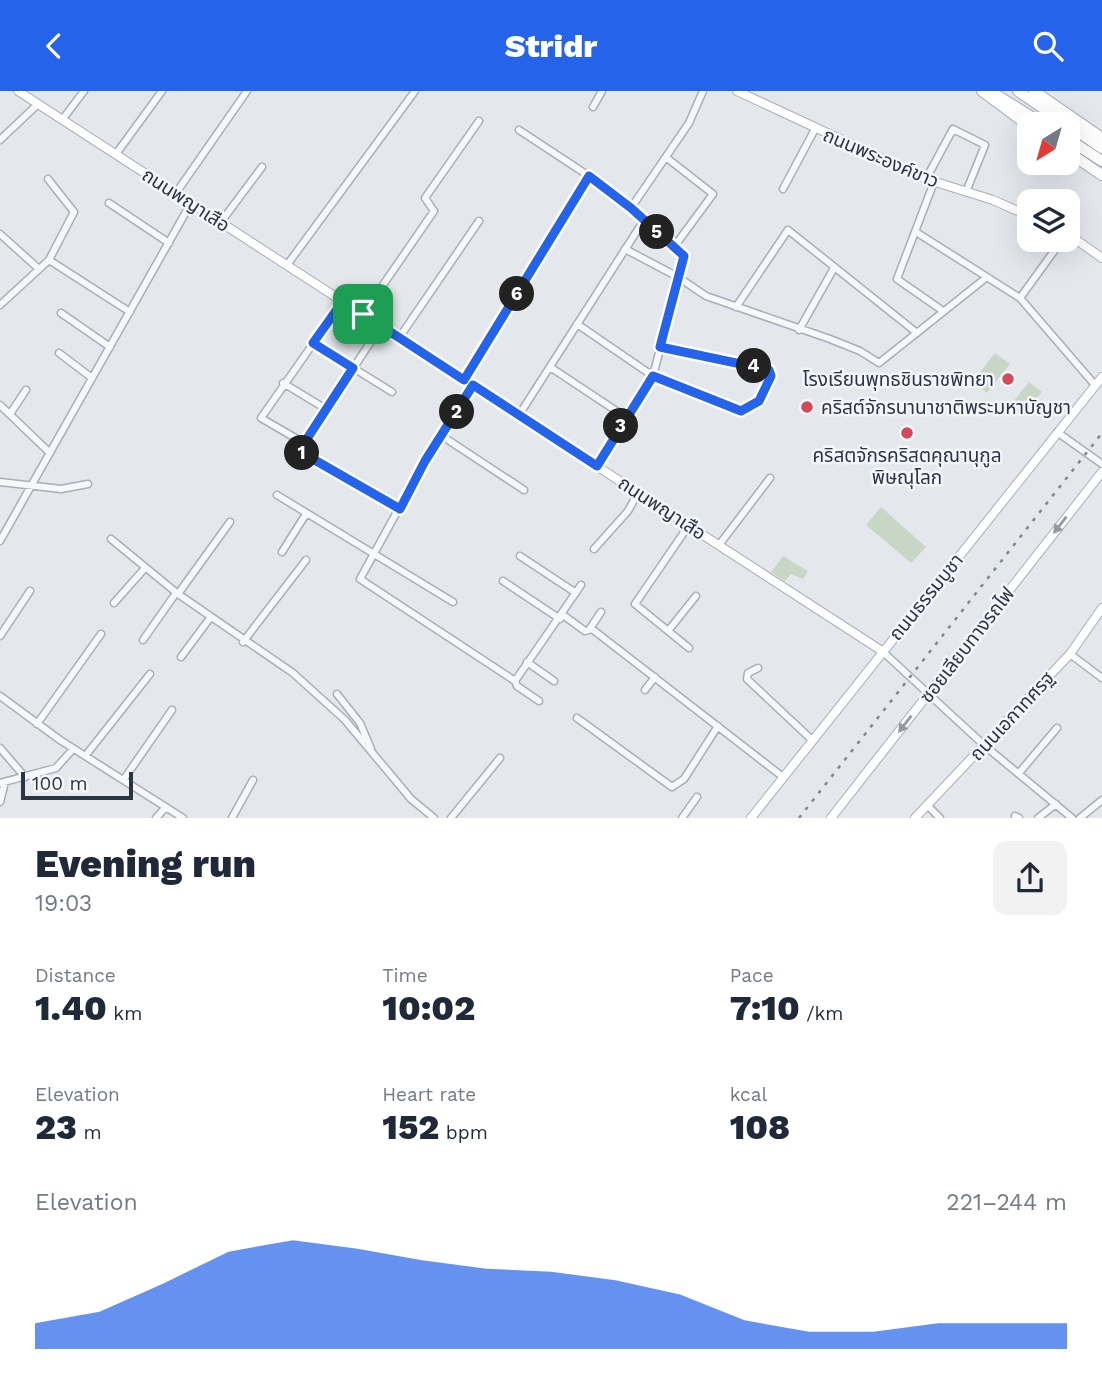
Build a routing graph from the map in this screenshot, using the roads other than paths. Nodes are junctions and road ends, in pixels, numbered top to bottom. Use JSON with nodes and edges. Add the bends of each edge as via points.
{"nodes":[{"id":1,"x":18,"y":91,"type":"edge"},
{"id":2,"x":84,"y":91,"type":"edge"},
{"id":3,"x":162,"y":91,"type":"edge"},
{"id":4,"x":247,"y":91,"type":"edge"},
{"id":5,"x":415,"y":91,"type":"edge"},
{"id":6,"x":602,"y":91,"type":"edge"},
{"id":7,"x":703,"y":91,"type":"edge"},
{"id":8,"x":737,"y":91,"type":"edge"},
{"id":9,"x":982,"y":91,"type":"edge"},
{"id":10,"x":990,"y":91,"type":"edge"},
{"id":11,"x":1018,"y":91,"type":"edge"},
{"id":12,"x":1034,"y":91,"type":"edge"},
{"id":13,"x":38,"y":104,"type":"junction"},
{"id":14,"x":593,"y":107,"type":"dead end"},
{"id":15,"x":1024,"y":112,"type":"edge"},
{"id":16,"x":1017,"y":117,"type":"edge"},
{"id":17,"x":62,"y":120,"type":"junction"},
{"id":18,"x":479,"y":121,"type":"dead end"},
{"id":19,"x":815,"y":129,"type":"junction"},
{"id":20,"x":519,"y":130,"type":"dead end"},
{"id":21,"x":1102,"y":138,"type":"edge"},
{"id":22,"x":0,"y":140,"type":"edge"},
{"id":23,"x":1080,"y":147,"type":"edge"},
{"id":24,"x":1102,"y":148,"type":"edge"},
{"id":25,"x":116,"y":154,"type":"junction"},
{"id":26,"x":667,"y":158,"type":"junction"},
{"id":27,"x":1080,"y":160,"type":"edge"},
{"id":28,"x":1100,"y":160,"type":"edge"},
{"id":29,"x":262,"y":167,"type":"dead end"},
{"id":30,"x":1102,"y":175,"type":"edge"},
{"id":31,"x":589,"y":176,"type":"junction"},
{"id":32,"x":48,"y":179,"type":"dead end"},
{"id":33,"x":930,"y":181,"type":"junction"},
{"id":34,"x":783,"y":189,"type":"dead end"},
{"id":35,"x":966,"y":192,"type":"junction"},
{"id":36,"x":176,"y":193,"type":"junction"},
{"id":37,"x":108,"y":203,"type":"dead end"},
{"id":38,"x":191,"y":203,"type":"junction"},
{"id":39,"x":631,"y":208,"type":"junction"},
{"id":40,"x":1017,"y":211,"type":"edge"},
{"id":41,"x":643,"y":220,"type":"junction"},
{"id":42,"x":479,"y":221,"type":"dead end"},
{"id":43,"x":221,"y":222,"type":"junction"},
{"id":44,"x":916,"y":232,"type":"junction"},
{"id":45,"x":0,"y":235,"type":"edge"},
{"id":46,"x":1080,"y":242,"type":"edge"},
{"id":47,"x":169,"y":243,"type":"junction"},
{"id":48,"x":674,"y":247,"type":"junction"},
{"id":49,"x":625,"y":249,"type":"junction"},
{"id":50,"x":1053,"y":252,"type":"edge"},
{"id":51,"x":1102,"y":258,"type":"edge"},
{"id":52,"x":49,"y":260,"type":"junction"},
{"id":53,"x":287,"y":265,"type":"junction"},
{"id":54,"x":834,"y":268,"type":"junction"},
{"id":55,"x":39,"y":269,"type":"junction"},
{"id":56,"x":678,"y":277,"type":"junction"},
{"id":57,"x":987,"y":277,"type":"junction"},
{"id":58,"x":0,"y":292,"type":"edge"},
{"id":59,"x":6,"y":298,"type":"junction"},
{"id":60,"x":1020,"y":298,"type":"junction"},
{"id":61,"x":343,"y":301,"type":"junction"},
{"id":62,"x":0,"y":305,"type":"edge"},
{"id":63,"x":736,"y":307,"type":"junction"},
{"id":64,"x":943,"y":311,"type":"junction"},
{"id":65,"x":130,"y":312,"type":"junction"},
{"id":66,"x":61,"y":313,"type":"dead end"},
{"id":67,"x":363,"y":314,"type":"junction"},
{"id":68,"x":577,"y":324,"type":"junction"},
{"id":69,"x":381,"y":326,"type":"junction"},
{"id":70,"x":799,"y":330,"type":"junction"},
{"id":71,"x":917,"y":333,"type":"junction"},
{"id":72,"x":399,"y":338,"type":"junction"},
{"id":73,"x":313,"y":343,"type":"junction"},
{"id":74,"x":110,"y":347,"type":"junction"},
{"id":75,"x":660,"y":347,"type":"junction"},
{"id":76,"x":59,"y":353,"type":"dead end"},
{"id":77,"x":550,"y":367,"type":"junction"},
{"id":78,"x":353,"y":368,"type":"junction"},
{"id":79,"x":653,"y":376,"type":"junction"},
{"id":80,"x":1102,"y":377,"type":"edge"},
{"id":81,"x":92,"y":378,"type":"junction"},
{"id":82,"x":464,"y":380,"type":"junction"},
{"id":83,"x":283,"y":383,"type":"junction"},
{"id":84,"x":473,"y":385,"type":"junction"},
{"id":85,"x":1095,"y":386,"type":"junction"},
{"id":86,"x":26,"y":390,"type":"dead end"},
{"id":87,"x":392,"y":392,"type":"dead end"},
{"id":88,"x":0,"y":405,"type":"edge"},
{"id":89,"x":326,"y":409,"type":"junction"},
{"id":90,"x":10,"y":414,"type":"junction"},
{"id":91,"x":519,"y":415,"type":"junction"},
{"id":92,"x":626,"y":418,"type":"junction"},
{"id":93,"x":1057,"y":432,"type":"junction"},
{"id":94,"x":442,"y":436,"type":"junction"},
{"id":95,"x":304,"y":443,"type":"junction"},
{"id":96,"x":50,"y":453,"type":"junction"},
{"id":97,"x":1102,"y":464,"type":"edge"},
{"id":98,"x":597,"y":466,"type":"junction"},
{"id":99,"x":1102,"y":472,"type":"edge"},
{"id":100,"x":770,"y":478,"type":"dead end"},
{"id":101,"x":0,"y":482,"type":"edge"},
{"id":102,"x":32,"y":484,"type":"junction"},
{"id":103,"x":88,"y":484,"type":"dead end"},
{"id":104,"x":524,"y":491,"type":"dead end"},
{"id":105,"x":638,"y":493,"type":"junction"},
{"id":106,"x":276,"y":495,"type":"dead end"},
{"id":107,"x":400,"y":509,"type":"junction"},
{"id":108,"x":306,"y":514,"type":"junction"},
{"id":109,"x":230,"y":522,"type":"dead end"},
{"id":110,"x":689,"y":525,"type":"junction"},
{"id":111,"x":111,"y":540,"type":"dead end"},
{"id":112,"x":0,"y":541,"type":"edge"},
{"id":113,"x":719,"y":545,"type":"junction"},
{"id":114,"x":594,"y":549,"type":"dead end"},
{"id":115,"x":282,"y":552,"type":"dead end"},
{"id":116,"x":374,"y":554,"type":"junction"},
{"id":117,"x":520,"y":556,"type":"dead end"},
{"id":118,"x":306,"y":560,"type":"dead end"},
{"id":119,"x":145,"y":568,"type":"junction"},
{"id":120,"x":503,"y":582,"type":"dead end"},
{"id":121,"x":581,"y":585,"type":"dead end"},
{"id":122,"x":30,"y":591,"type":"dead end"},
{"id":123,"x":576,"y":593,"type":"junction"},
{"id":124,"x":177,"y":594,"type":"junction"},
{"id":125,"x":696,"y":596,"type":"dead end"},
{"id":126,"x":453,"y":602,"type":"dead end"},
{"id":127,"x":114,"y":603,"type":"dead end"},
{"id":128,"x":1102,"y":608,"type":"edge"},
{"id":129,"x":601,"y":612,"type":"dead end"},
{"id":130,"x":561,"y":617,"type":"junction"},
{"id":131,"x":210,"y":618,"type":"junction"},
{"id":132,"x":589,"y":629,"type":"junction"},
{"id":133,"x":668,"y":631,"type":"junction"},
{"id":134,"x":100,"y":634,"type":"dead end"},
{"id":135,"x":0,"y":636,"type":"edge"},
{"id":136,"x":143,"y":640,"type":"dead end"},
{"id":137,"x":243,"y":642,"type":"junction"},
{"id":138,"x":689,"y":647,"type":"dead end"},
{"id":139,"x":882,"y":651,"type":"junction"},
{"id":140,"x":1070,"y":654,"type":"junction"},
{"id":141,"x":181,"y":657,"type":"dead end"},
{"id":142,"x":527,"y":662,"type":"junction"},
{"id":143,"x":758,"y":668,"type":"dead end"},
{"id":144,"x":150,"y":674,"type":"dead end"},
{"id":145,"x":655,"y":677,"type":"junction"},
{"id":146,"x":1102,"y":678,"type":"edge"},
{"id":147,"x":514,"y":681,"type":"junction"},
{"id":148,"x":554,"y":681,"type":"dead end"},
{"id":149,"x":645,"y":690,"type":"dead end"},
{"id":150,"x":929,"y":693,"type":"junction"},
{"id":151,"x":337,"y":694,"type":"dead end"},
{"id":152,"x":0,"y":696,"type":"edge"},
{"id":153,"x":539,"y":701,"type":"dead end"},
{"id":154,"x":172,"y":711,"type":"dead end"},
{"id":155,"x":577,"y":718,"type":"dead end"},
{"id":156,"x":37,"y":724,"type":"junction"},
{"id":157,"x":718,"y":726,"type":"junction"},
{"id":158,"x":1057,"y":729,"type":"dead end"},
{"id":159,"x":812,"y":740,"type":"junction"},
{"id":160,"x":985,"y":745,"type":"junction"},
{"id":161,"x":0,"y":748,"type":"edge"},
{"id":162,"x":73,"y":749,"type":"junction"},
{"id":163,"x":371,"y":751,"type":"junction"},
{"id":164,"x":86,"y":755,"type":"junction"},
{"id":165,"x":500,"y":758,"type":"dead end"},
{"id":166,"x":1018,"y":773,"type":"junction"},
{"id":167,"x":25,"y":777,"type":"junction"},
{"id":168,"x":783,"y":777,"type":"junction"},
{"id":169,"x":124,"y":779,"type":"junction"},
{"id":170,"x":253,"y":780,"type":"dead end"},
{"id":171,"x":3,"y":783,"type":"edge"},
{"id":172,"x":696,"y":797,"type":"dead end"},
{"id":173,"x":1102,"y":800,"type":"edge"},
{"id":174,"x":0,"y":802,"type":"edge"},
{"id":175,"x":1056,"y":804,"type":"junction"},
{"id":176,"x":927,"y":805,"type":"junction"},
{"id":177,"x":166,"y":807,"type":"junction"},
{"id":178,"x":156,"y":818,"type":"edge"},
{"id":179,"x":183,"y":818,"type":"edge"},
{"id":180,"x":232,"y":818,"type":"edge"},
{"id":181,"x":434,"y":818,"type":"edge"},
{"id":182,"x":451,"y":818,"type":"edge"},
{"id":183,"x":682,"y":818,"type":"edge"},
{"id":184,"x":751,"y":818,"type":"edge"},
{"id":185,"x":831,"y":818,"type":"edge"},
{"id":186,"x":915,"y":818,"type":"edge"},
{"id":187,"x":940,"y":818,"type":"edge"},
{"id":188,"x":1038,"y":818,"type":"edge"},
{"id":189,"x":1072,"y":818,"type":"edge"},
{"id":190,"x":1080,"y":818,"type":"edge"}],
"edges":[{"from":1,"to":13,"type":"street","name":"ถนนพญาเสือ"},
{"from":2,"to":17,"type":"street"},
{"from":3,"to":25,"type":"street"},
{"from":4,"to":36,"type":"street"},
{"from":5,"to":53,"type":"street"},
{"from":6,"to":14,"type":"street"},
{"from":7,"to":26,"type":"street"},
{"from":8,"to":19,"type":"street","name":"ถนนพระองค์ขาว"},
{"from":9,"to":16,"type":"main road"},
{"from":10,"to":15,"type":"main road"},
{"from":11,"to":24,"type":"main road"},
{"from":12,"to":21,"type":"main road"},
{"from":13,"to":17,"type":"street","name":"ถนนพญาเสือ"},
{"from":13,"to":22,"type":"street"},
{"from":17,"to":25,"type":"street","name":"ถนนพญาเสือ"},
{"from":18,"to":67,"type":"street","via":[[425,198],[434,211]]},
{"from":19,"to":33,"type":"street","name":"ถนนพระองค์ขาว"},
{"from":19,"to":34,"type":"street"},
{"from":20,"to":31,"type":"street"},
{"from":23,"to":28,"type":"main road"},
{"from":25,"to":36,"type":"street","name":"ถนนพญาเสือ"},
{"from":26,"to":39,"type":"street"},
{"from":26,"to":48,"type":"street","via":[[713,194]]},
{"from":27,"to":30,"type":"main road"},
{"from":29,"to":43,"type":"street"},
{"from":31,"to":39,"type":"street"},
{"from":31,"to":82,"type":"street"},
{"from":32,"to":52,"type":"street","via":[[74,212]]},
{"from":33,"to":35,"type":"street","name":"ถนนพระองค์ขาว"},
{"from":33,"to":35,"type":"street","via":[[953,129],[985,145]]},
{"from":33,"to":44,"type":"street"},
{"from":35,"to":40,"type":"street","name":"ถนนพระองค์ขาว"},
{"from":36,"to":38,"type":"street","name":"ถนนพญาเสือ"},
{"from":37,"to":47,"type":"street"},
{"from":38,"to":43,"type":"street","name":"ถนนพญาเสือ"},
{"from":38,"to":47,"type":"street"},
{"from":39,"to":41,"type":"street"},
{"from":41,"to":48,"type":"street"},
{"from":41,"to":49,"type":"street"},
{"from":42,"to":72,"type":"street"},
{"from":43,"to":53,"type":"street","name":"ถนนพญาเสือ"},
{"from":44,"to":57,"type":"street"},
{"from":44,"to":64,"type":"street","via":[[897,279]]},
{"from":45,"to":55,"type":"street"},
{"from":46,"to":51,"type":"street"},
{"from":47,"to":65,"type":"street"},
{"from":48,"to":56,"type":"street","via":[[684,256]]},
{"from":49,"to":56,"type":"street"},
{"from":49,"to":68,"type":"street"},
{"from":50,"to":60,"type":"street"},
{"from":52,"to":55,"type":"street"},
{"from":52,"to":65,"type":"street"},
{"from":53,"to":61,"type":"street","name":"ถนนพญาเสือ"},
{"from":54,"to":63,"type":"street","via":[[788,230]]},
{"from":54,"to":70,"type":"street"},
{"from":54,"to":71,"type":"street"},
{"from":55,"to":59,"type":"street"},
{"from":56,"to":63,"type":"street","via":[[706,296]]},
{"from":56,"to":75,"type":"street"},
{"from":57,"to":60,"type":"street"},
{"from":57,"to":64,"type":"street"},
{"from":58,"to":59,"type":"street"},
{"from":59,"to":62,"type":"street"},
{"from":60,"to":85,"type":"street"},
{"from":61,"to":67,"type":"street","name":"ถนนพญาเสือ"},
{"from":61,"to":73,"type":"street"},
{"from":63,"to":70,"type":"street"},
{"from":64,"to":71,"type":"street"},
{"from":65,"to":74,"type":"street"},
{"from":66,"to":74,"type":"street"},
{"from":67,"to":69,"type":"street","name":"ถนนพญาเสือ"},
{"from":68,"to":77,"type":"street"},
{"from":68,"to":79,"type":"street"},
{"from":69,"to":72,"type":"street","name":"ถนนพญาเสือ"},
{"from":69,"to":78,"type":"street"},
{"from":70,"to":71,"type":"street","via":[[860,351],[879,363]]},
{"from":72,"to":82,"type":"street","name":"ถนนพญาเสือ"},
{"from":73,"to":78,"type":"street"},
{"from":73,"to":83,"type":"street"},
{"from":74,"to":81,"type":"street"},
{"from":75,"to":79,"type":"street"},
{"from":75,"to":79,"type":"street","via":[[769,370],[771,376],[759,401],[744,411]]},
{"from":76,"to":81,"type":"street"},
{"from":77,"to":91,"type":"street"},
{"from":77,"to":92,"type":"street"},
{"from":78,"to":87,"type":"street"},
{"from":78,"to":89,"type":"street"},
{"from":79,"to":92,"type":"street"},
{"from":80,"to":85,"type":"street","name":"ถนนธรรมบูชา"},
{"from":81,"to":96,"type":"street"},
{"from":82,"to":84,"type":"street","name":"ถนนพญาเสือ"},
{"from":83,"to":89,"type":"street"},
{"from":83,"to":95,"type":"street","via":[[261,418]]},
{"from":84,"to":91,"type":"street","name":"ถนนพญาเสือ"},
{"from":84,"to":94,"type":"street"},
{"from":85,"to":93,"type":"street","name":"ถนนธรรมบูชา"},
{"from":86,"to":90,"type":"street"},
{"from":88,"to":90,"type":"street"},
{"from":89,"to":95,"type":"street"},
{"from":90,"to":96,"type":"street"},
{"from":91,"to":98,"type":"street","name":"ถนนพญาเสือ"},
{"from":92,"to":98,"type":"street"},
{"from":93,"to":97,"type":"street"},
{"from":93,"to":139,"type":"street","name":"ถนนธรรมบูชา"},
{"from":94,"to":104,"type":"street"},
{"from":94,"to":107,"type":"street"},
{"from":95,"to":107,"type":"street","via":[[299,451]]},
{"from":96,"to":102,"type":"street"},
{"from":98,"to":105,"type":"street","name":"ถนนพญาเสือ"},
{"from":99,"to":150,"type":"street","name":"ซอยเลียบทางรถไฟ","one_way":true},
{"from":100,"to":113,"type":"street"},
{"from":101,"to":102,"type":"street"},
{"from":102,"to":103,"type":"street","via":[[61,489]]},
{"from":102,"to":112,"type":"street"},
{"from":105,"to":110,"type":"street","name":"ถนนพญาเสือ"},
{"from":105,"to":114,"type":"street"},
{"from":106,"to":108,"type":"street"},
{"from":107,"to":116,"type":"street"},
{"from":108,"to":115,"type":"street"},
{"from":108,"to":116,"type":"street"},
{"from":109,"to":124,"type":"street"},
{"from":110,"to":113,"type":"street","name":"ถนนพญาเสือ"},
{"from":110,"to":133,"type":"street","via":[[635,601]]},
{"from":111,"to":119,"type":"street"},
{"from":113,"to":139,"type":"street","name":"ถนนพญาเสือ"},
{"from":116,"to":126,"type":"street"},
{"from":116,"to":147,"type":"street","via":[[359,579]]},
{"from":117,"to":123,"type":"street"},
{"from":118,"to":137,"type":"street"},
{"from":119,"to":124,"type":"street"},
{"from":119,"to":127,"type":"street"},
{"from":120,"to":130,"type":"street"},
{"from":121,"to":123,"type":"street"},
{"from":122,"to":135,"type":"street"},
{"from":123,"to":130,"type":"street"},
{"from":124,"to":131,"type":"street"},
{"from":124,"to":136,"type":"street"},
{"from":125,"to":133,"type":"street"},
{"from":128,"to":140,"type":"street","name":"ถนนเอกาทศรฐ"},
{"from":129,"to":132,"type":"street"},
{"from":130,"to":132,"type":"street"},
{"from":130,"to":142,"type":"street"},
{"from":131,"to":137,"type":"street"},
{"from":131,"to":141,"type":"street"},
{"from":132,"to":145,"type":"street"},
{"from":133,"to":138,"type":"street"},
{"from":134,"to":156,"type":"street"},
{"from":137,"to":163,"type":"street","via":[[293,673],[345,720]]},
{"from":139,"to":150,"type":"street","name":"ถนนพญาเสือ"},
{"from":139,"to":159,"type":"street","name":"ถนนธรรมบูชา"},
{"from":140,"to":146,"type":"street"},
{"from":140,"to":160,"type":"street","name":"ถนนเอกาทศรฐ"},
{"from":142,"to":147,"type":"street"},
{"from":142,"to":148,"type":"street"},
{"from":143,"to":159,"type":"street","via":[[748,673],[747,680]]},
{"from":144,"to":164,"type":"street"},
{"from":145,"to":149,"type":"street"},
{"from":145,"to":157,"type":"street"},
{"from":147,"to":153,"type":"street"},
{"from":150,"to":160,"type":"street","name":"ถนนพญาเสือ"},
{"from":150,"to":185,"type":"street","name":"ซอยเลียบทางรถไฟ","one_way":true},
{"from":151,"to":163,"type":"street","via":[[366,733]]},
{"from":152,"to":156,"type":"street"},
{"from":154,"to":169,"type":"street"},
{"from":155,"to":157,"type":"street","via":[[673,787],[684,779]]},
{"from":156,"to":162,"type":"street"},
{"from":157,"to":168,"type":"street"},
{"from":158,"to":166,"type":"street"},
{"from":159,"to":168,"type":"street","name":"ถนนธรรมบูชา"},
{"from":160,"to":166,"type":"street","name":"ถนนพญาเสือ"},
{"from":160,"to":176,"type":"street","name":"ถนนเอกาทศรฐ"},
{"from":161,"to":167,"type":"street"},
{"from":162,"to":164,"type":"street"},
{"from":162,"to":167,"type":"street","via":[[56,768]]},
{"from":163,"to":181,"type":"street","via":[[411,799]]},
{"from":164,"to":169,"type":"street"},
{"from":165,"to":182,"type":"street"},
{"from":166,"to":175,"type":"street","name":"ถนนพญาเสือ"},
{"from":167,"to":171,"type":"street"},
{"from":168,"to":184,"type":"street","name":"ถนนธรรมบูชา"},
{"from":169,"to":177,"type":"street"},
{"from":170,"to":180,"type":"street"},
{"from":171,"to":174,"type":"street"},
{"from":172,"to":183,"type":"street"},
{"from":173,"to":190,"type":"street"},
{"from":175,"to":188,"type":"street"},
{"from":175,"to":189,"type":"street","name":"ถนนพญาเสือ"},
{"from":176,"to":186,"type":"street","name":"ถนนเอกาทศรฐ"},
{"from":176,"to":187,"type":"street"},
{"from":177,"to":178,"type":"street"},
{"from":177,"to":179,"type":"street"}]}
